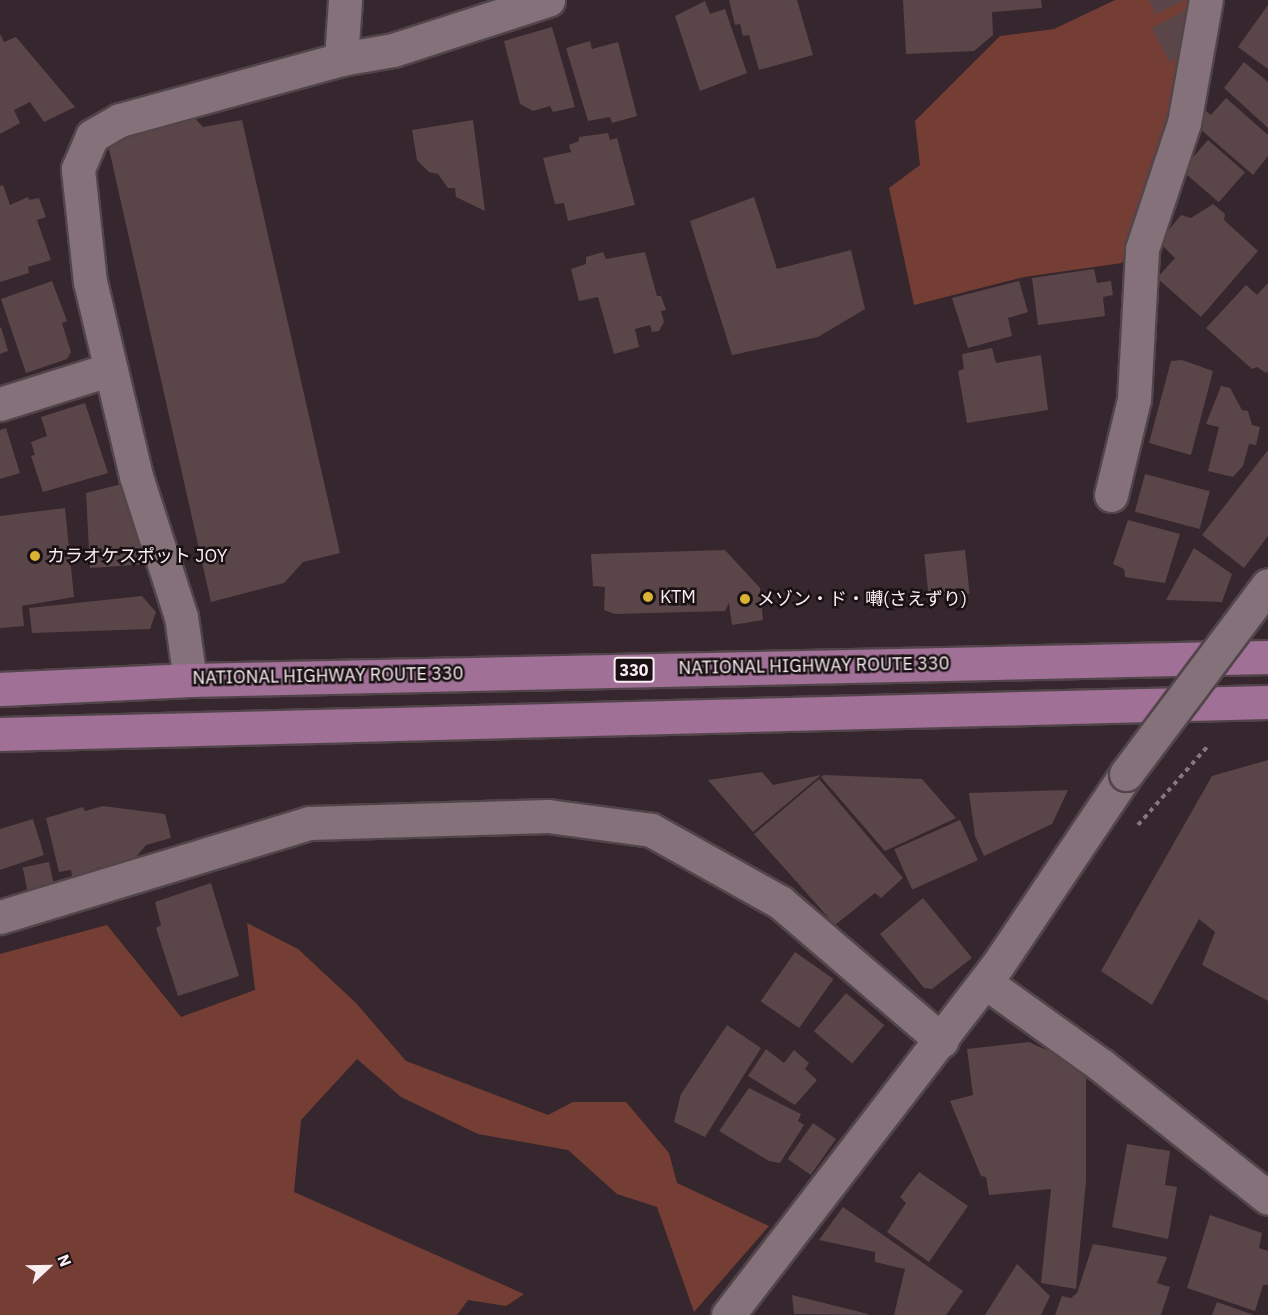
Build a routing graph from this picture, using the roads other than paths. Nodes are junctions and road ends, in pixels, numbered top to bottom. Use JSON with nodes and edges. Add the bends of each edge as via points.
{"nodes":[{"id":1,"x":345,"y":0,"type":"edge"},
{"id":2,"x":548,"y":0,"type":"edge"},
{"id":3,"x":1206,"y":0,"type":"edge"},
{"id":4,"x":341,"y":59,"type":"junction"},
{"id":5,"x":111,"y":369,"type":"junction"},
{"id":6,"x":0,"y":404,"type":"edge"},
{"id":7,"x":1111,"y":495,"type":"dead end"},
{"id":8,"x":1268,"y":585,"type":"edge"},
{"id":9,"x":1268,"y":657,"type":"edge"},
{"id":10,"x":190,"y":680,"type":"junction"},
{"id":11,"x":0,"y":689,"type":"edge"},
{"id":12,"x":1268,"y":702,"type":"edge"},
{"id":13,"x":0,"y":734,"type":"edge"},
{"id":14,"x":0,"y":917,"type":"edge"},
{"id":15,"x":986,"y":982,"type":"junction"},
{"id":16,"x":942,"y":1041,"type":"junction"},
{"id":17,"x":1268,"y":1198,"type":"edge"},
{"id":18,"x":736,"y":1314,"type":"edge"}],
"edges":[{"from":1,"to":4,"type":"street"},
{"from":2,"to":4,"type":"street","via":[[393,50]]},
{"from":3,"to":7,"type":"street","via":[[1184,123],[1142,249],[1134,399]]},
{"from":4,"to":5,"type":"street","via":[[120,120],[92,136],[78,169],[90,282]]},
{"from":5,"to":6,"type":"street"},
{"from":5,"to":10,"type":"street","via":[[136,476],[181,617]]},
{"from":8,"to":15,"type":"street","bridge":true,"via":[[1126,774]]},
{"from":9,"to":10,"type":"highway","name":"NATIONAL HIGHWAY ROUTE 330","number":"330"},
{"from":10,"to":11,"type":"highway","name":"NATIONAL HIGHWAY ROUTE 330","number":"330"},
{"from":12,"to":13,"type":"highway"},
{"from":14,"to":16,"type":"street","via":[[309,824],[548,816],[651,830],[780,902]]},
{"from":15,"to":16,"type":"street"},
{"from":15,"to":17,"type":"street","via":[[1101,1065]]},
{"from":16,"to":18,"type":"street"}]}
